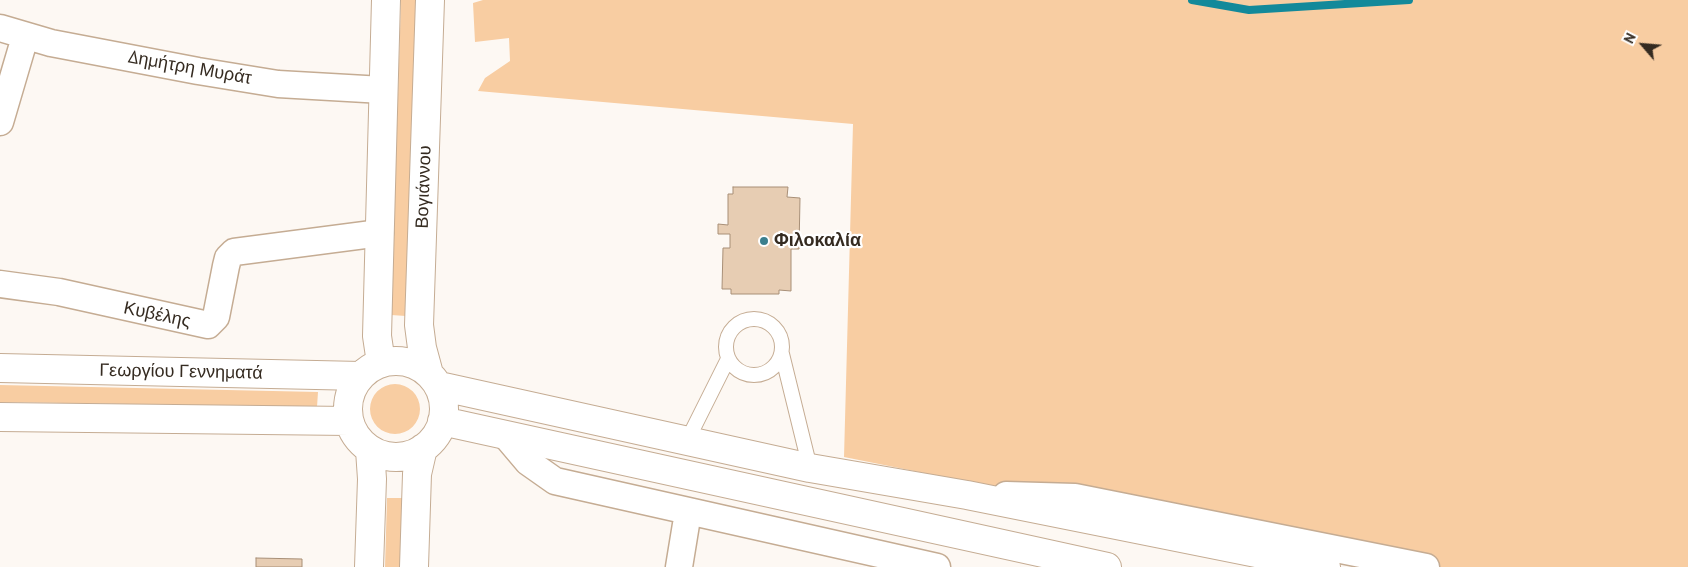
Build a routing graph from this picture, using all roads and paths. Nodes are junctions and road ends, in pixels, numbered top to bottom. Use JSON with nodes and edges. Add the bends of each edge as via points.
{"nodes":[{"id":1,"x":386,"y":0,"type":"edge"},
{"id":2,"x":430,"y":0,"type":"edge"},
{"id":3,"x":0,"y":28,"type":"edge"},
{"id":4,"x":25,"y":37,"type":"junction"},
{"id":5,"x":384,"y":90,"type":"junction"},
{"id":6,"x":0,"y":122,"type":"edge"},
{"id":7,"x":380,"y":233,"type":"junction"},
{"id":8,"x":0,"y":284,"type":"edge"},
{"id":9,"x":782,"y":354,"type":"junction"},
{"id":10,"x":728,"y":359,"type":"junction"},
{"id":11,"x":0,"y":368,"type":"edge"},
{"id":12,"x":371,"y":369,"type":"junction"},
{"id":13,"x":434,"y":380,"type":"junction"},
{"id":14,"x":0,"y":417,"type":"edge"},
{"id":15,"x":349,"y":420,"type":"junction"},
{"id":16,"x":442,"y":421,"type":"junction"},
{"id":17,"x":506,"y":436,"type":"junction"},
{"id":18,"x":688,"y":442,"type":"junction"},
{"id":19,"x":423,"y":448,"type":"junction"},
{"id":20,"x":370,"y":450,"type":"junction"},
{"id":21,"x":810,"y":468,"type":"junction"},
{"id":22,"x":955,"y":493,"type":"junction"},
{"id":23,"x":688,"y":512,"type":"junction"},
{"id":24,"x":868,"y":560,"type":"edge"},
{"id":25,"x":369,"y":567,"type":"edge"},
{"id":26,"x":414,"y":567,"type":"edge"},
{"id":27,"x":679,"y":567,"type":"edge"},
{"id":28,"x":937,"y":567,"type":"edge"},
{"id":29,"x":1107,"y":567,"type":"edge"},
{"id":30,"x":1326,"y":567,"type":"edge"},
{"id":31,"x":1426,"y":567,"type":"edge"}],
"edges":[{"from":1,"to":5,"type":"street"},
{"from":2,"to":13,"type":"street","name":"Βογιάννου","via":[[419,325],[422,348]]},
{"from":3,"to":4,"type":"street","name":"Δημήτρη Μυράτ"},
{"from":4,"to":5,"type":"street","name":"Δημήτρη Μυράτ","via":[[278,84]]},
{"from":4,"to":6,"type":"street"},
{"from":5,"to":7,"type":"street"},
{"from":7,"to":8,"type":"street","name":"Κυβέλης","via":[[234,252],[228,258],[216,317],[208,325],[59,292]]},
{"from":7,"to":12,"type":"street","via":[[377,336]]},
{"from":9,"to":10,"type":"lane","via":[[771,370],[756,376],[740,372]]},
{"from":9,"to":10,"type":"lane","via":[[780,334],[766,321],[756,318],[746,320],[731,331],[726,350]]},
{"from":9,"to":21,"type":"lane"},
{"from":10,"to":18,"type":"lane"},
{"from":11,"to":12,"type":"street","name":"Γεωργίου Γεννηματά"},
{"from":12,"to":13,"type":"street","via":[[393,360],[407,361]]},
{"from":12,"to":15,"type":"street","via":[[349,395]]},
{"from":13,"to":16,"type":"street","name":"Βογιάννου","via":[[444,402]]},
{"from":13,"to":18,"type":"street"},
{"from":14,"to":15,"type":"street"},
{"from":15,"to":20,"type":"street","via":[[354,433]]},
{"from":16,"to":17,"type":"street"},
{"from":16,"to":19,"type":"street","via":[[433,439]]},
{"from":17,"to":23,"type":"street","via":[[528,462],[555,481]]},
{"from":17,"to":29,"type":"street"},
{"from":18,"to":21,"type":"street"},
{"from":19,"to":20,"type":"street","via":[[397,457]]},
{"from":19,"to":26,"type":"street","via":[[417,474]]},
{"from":20,"to":25,"type":"street"},
{"from":21,"to":22,"type":"street"},
{"from":22,"to":30,"type":"street"},
{"from":22,"to":31,"type":"street","via":[[1075,497]]},
{"from":23,"to":24,"type":"street"},
{"from":23,"to":27,"type":"street"},
{"from":24,"to":28,"type":"street"}]}
